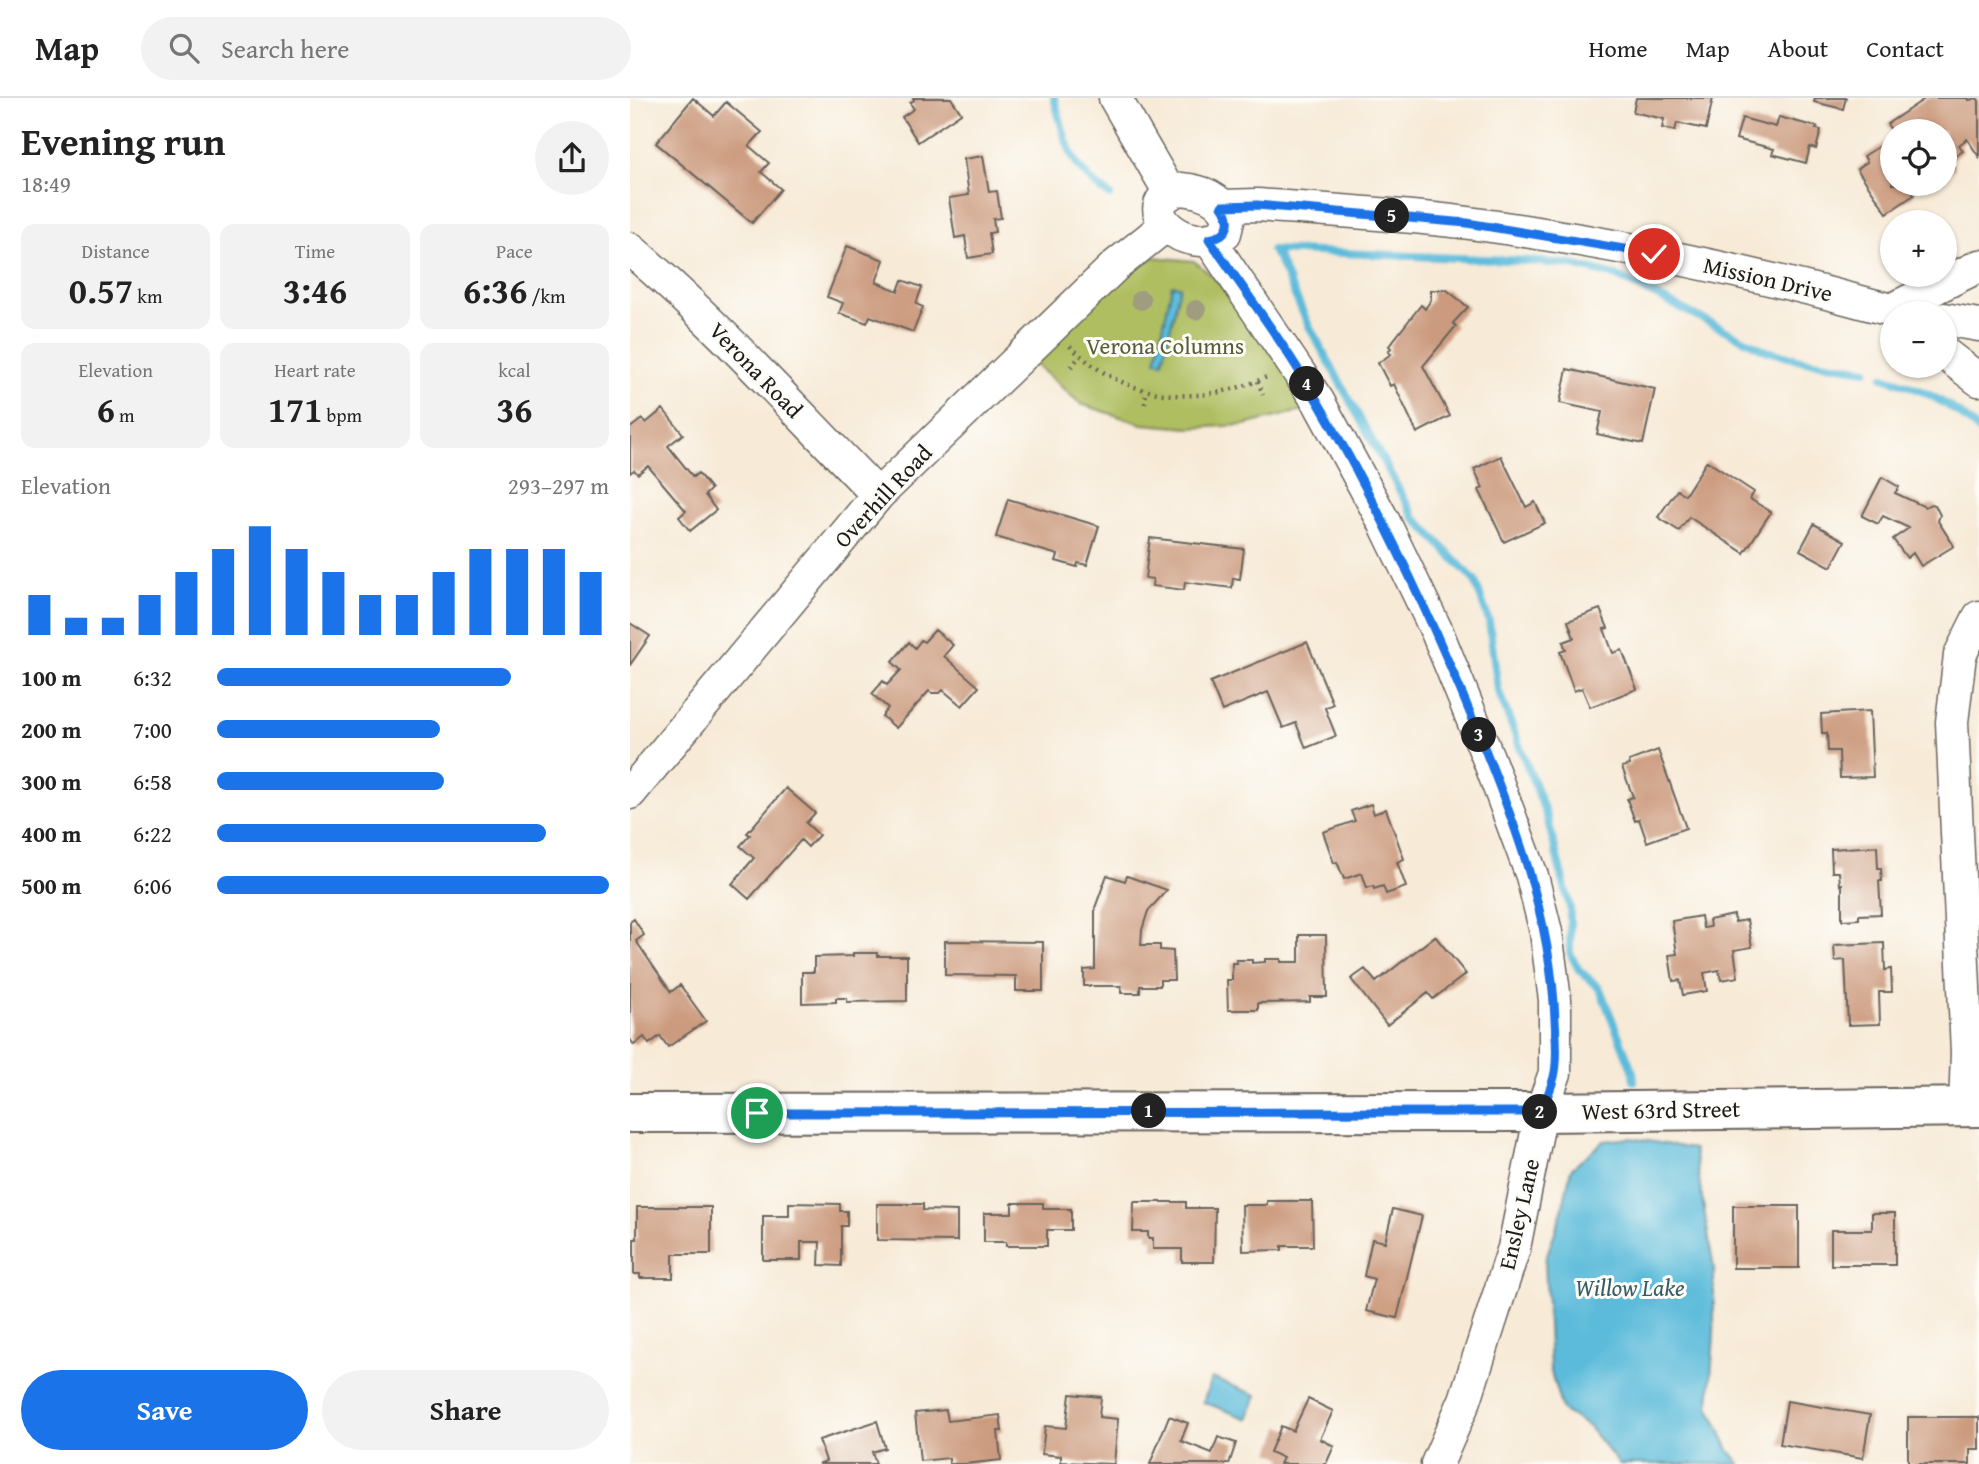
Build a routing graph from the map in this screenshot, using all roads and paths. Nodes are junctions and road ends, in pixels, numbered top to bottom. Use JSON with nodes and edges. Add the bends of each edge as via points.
{"nodes":[{"id":1,"x":1115,"y":98,"type":"edge"},
{"id":2,"x":1170,"y":192,"type":"junction"},
{"id":3,"x":1222,"y":206,"type":"junction"},
{"id":4,"x":1165,"y":226,"type":"junction"},
{"id":5,"x":1209,"y":239,"type":"junction"},
{"id":6,"x":630,"y":249,"type":"edge"},
{"id":7,"x":1979,"y":266,"type":"edge"},
{"id":8,"x":1917,"y":301,"type":"edge"},
{"id":9,"x":1880,"y":308,"type":"edge"},
{"id":10,"x":1957,"y":321,"type":"edge"},
{"id":11,"x":1979,"y":325,"type":"edge"},
{"id":12,"x":1065,"y":342,"type":"dead end"},
{"id":13,"x":1080,"y":356,"type":"junction"},
{"id":14,"x":1957,"y":363,"type":"edge"},
{"id":15,"x":1071,"y":366,"type":"dead end"},
{"id":16,"x":1276,"y":373,"type":"dead end"},
{"id":17,"x":1979,"y":380,"type":"edge"},
{"id":18,"x":1258,"y":381,"type":"junction"},
{"id":19,"x":1146,"y":392,"type":"junction"},
{"id":20,"x":1264,"y":395,"type":"dead end"},
{"id":21,"x":1145,"y":404,"type":"dead end"},
{"id":22,"x":878,"y":495,"type":"junction"},
{"id":23,"x":1979,"y":617,"type":"edge"},
{"id":24,"x":630,"y":793,"type":"edge"},
{"id":25,"x":1972,"y":1107,"type":"edge"},
{"id":26,"x":1541,"y":1112,"type":"junction"},
{"id":27,"x":630,"y":1113,"type":"edge"},
{"id":28,"x":1437,"y":1464,"type":"edge"}],
"edges":[{"from":1,"to":2,"type":"street"},
{"from":2,"to":3,"type":"street","via":[[1195,190]]},
{"from":2,"to":4,"type":"street","via":[[1160,205]]},
{"from":3,"to":5,"type":"street","via":[[1229,217],[1228,226],[1225,233]]},
{"from":3,"to":9,"type":"street","name":"Mission Drive","via":[[1467,223],[1713,266]]},
{"from":4,"to":5,"type":"street","via":[[1188,238]]},
{"from":4,"to":22,"type":"street","name":"Overhill Road","via":[[1115,266]]},
{"from":5,"to":26,"type":"street","name":"Ensley Lane","via":[[1318,401],[1384,522],[1437,632],[1489,760],[1532,876],[1546,932],[1556,1049],[1555,1073]]},
{"from":6,"to":22,"type":"street","name":"Verona Road","via":[[752,363]]},
{"from":7,"to":8,"type":"street"},
{"from":10,"to":11,"type":"street"},
{"from":12,"to":13,"type":"path"},
{"from":13,"to":15,"type":"path"},
{"from":13,"to":19,"type":"path"},
{"from":14,"to":17,"type":"street"},
{"from":16,"to":18,"type":"path"},
{"from":18,"to":19,"type":"path","via":[[1210,395]]},
{"from":18,"to":20,"type":"path"},
{"from":19,"to":21,"type":"path"},
{"from":22,"to":24,"type":"street","name":"Overhill Road"},
{"from":23,"to":25,"type":"street","via":[[1960,655],[1952,722]]},
{"from":25,"to":26,"type":"main road","name":"West 63rd Street"},
{"from":26,"to":27,"type":"main road","name":"West 63rd Street"},
{"from":26,"to":28,"type":"street","name":"Ensley Lane","via":[[1514,1248],[1465,1400]]}]}
